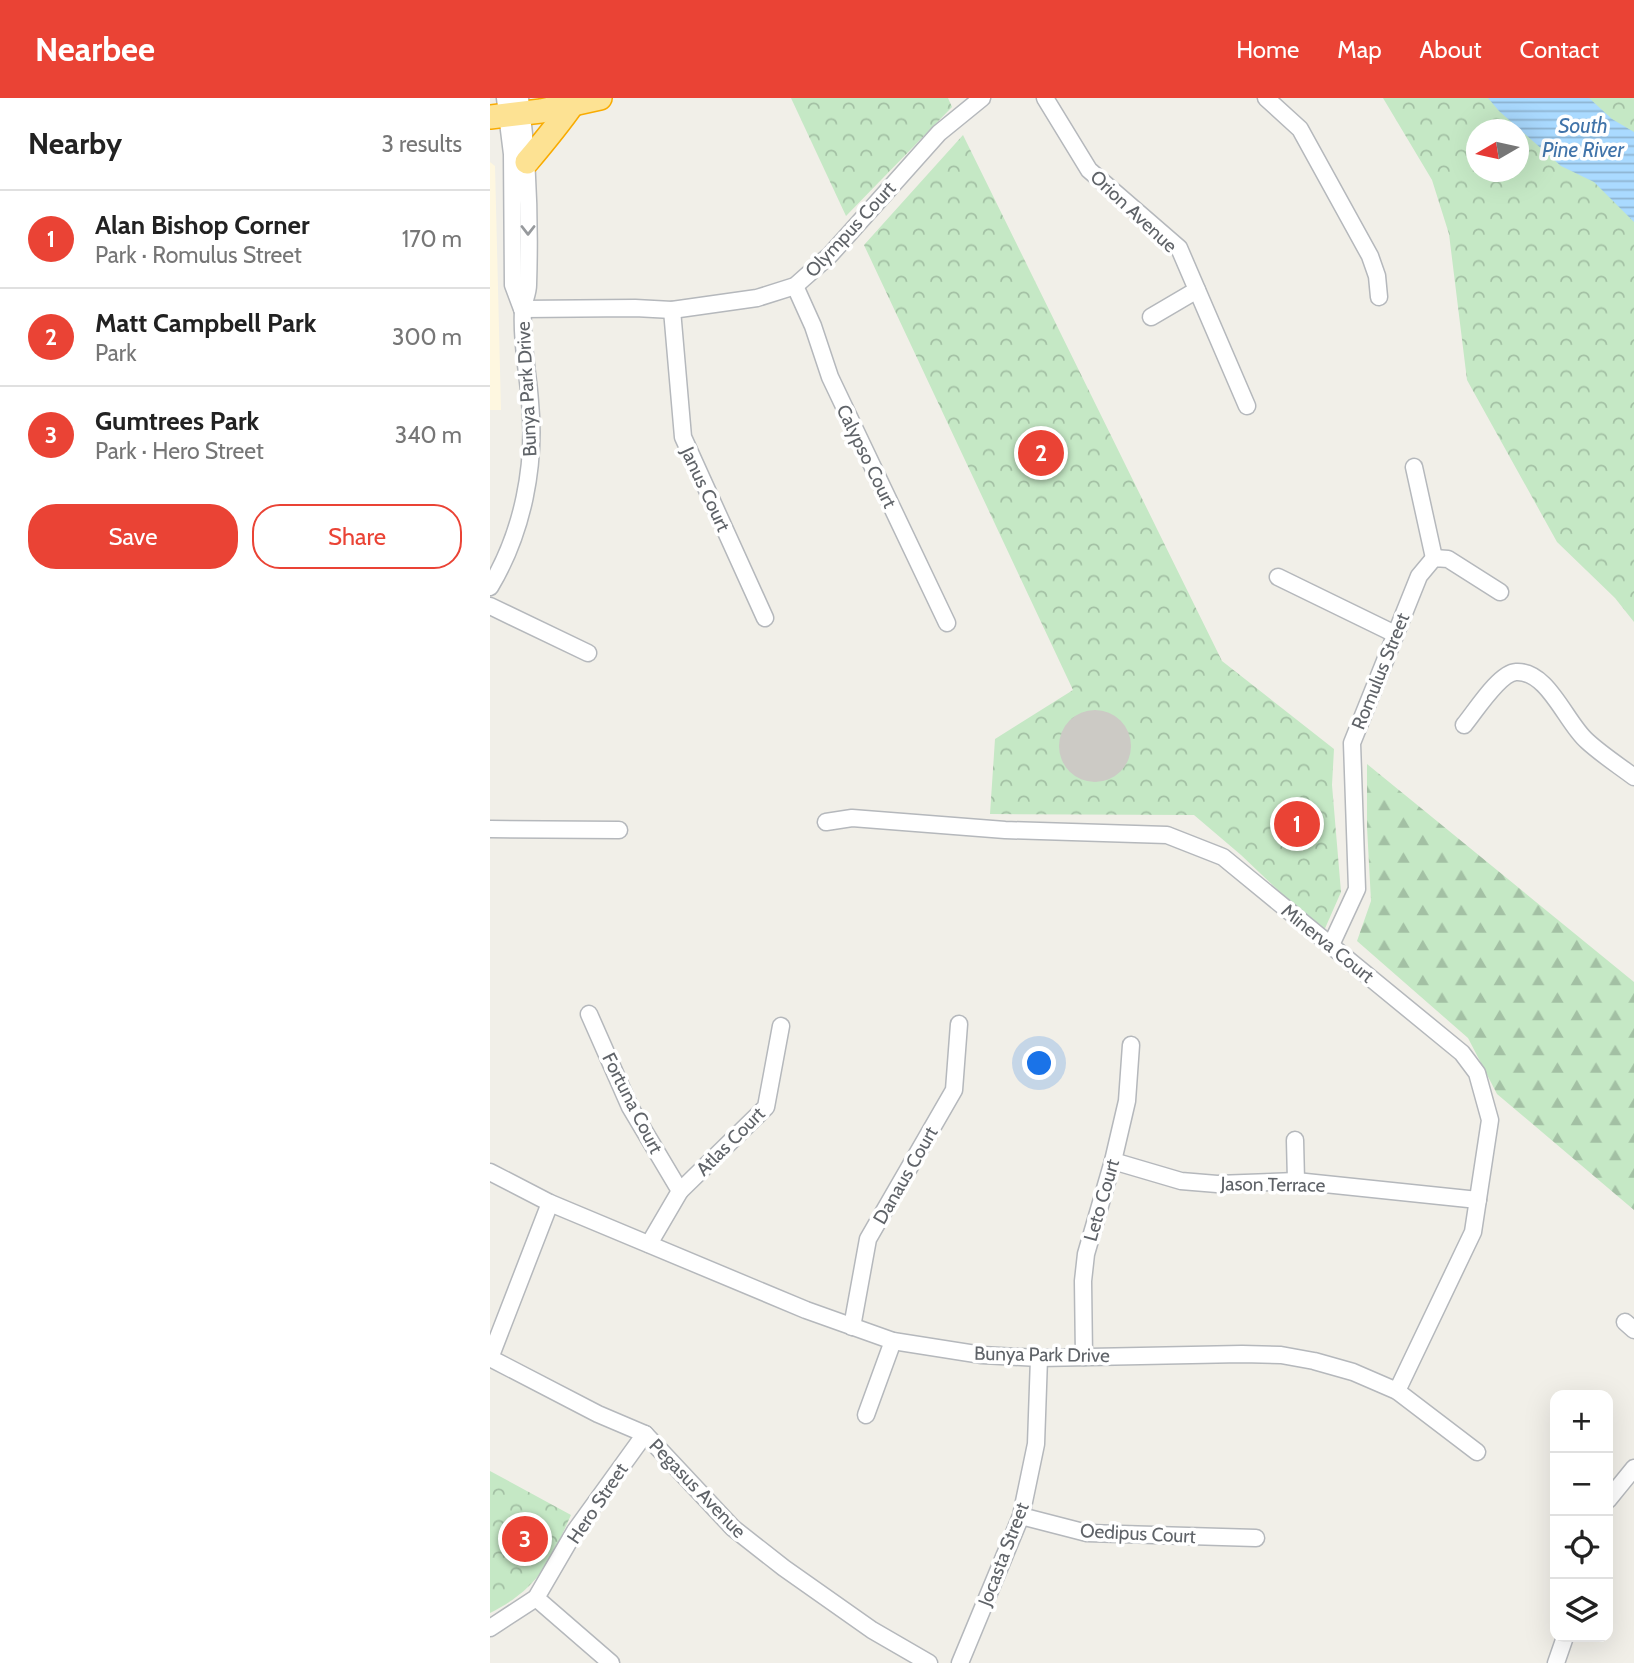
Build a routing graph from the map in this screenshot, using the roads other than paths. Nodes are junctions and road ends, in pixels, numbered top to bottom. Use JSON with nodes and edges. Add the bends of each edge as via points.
{"nodes":[{"id":1,"x":600,"y":98,"type":"edge"},
{"id":2,"x":982,"y":98,"type":"edge"},
{"id":3,"x":1045,"y":98,"type":"edge"},
{"id":4,"x":1266,"y":98,"type":"edge"},
{"id":5,"x":572,"y":105,"type":"junction"},
{"id":6,"x":509,"y":108,"type":"edge"},
{"id":7,"x":527,"y":162,"type":"junction"},
{"id":8,"x":794,"y":286,"type":"junction"},
{"id":9,"x":1198,"y":290,"type":"junction"},
{"id":10,"x":1378,"y":297,"type":"dead end"},
{"id":11,"x":522,"y":309,"type":"junction"},
{"id":12,"x":672,"y":310,"type":"junction"},
{"id":13,"x":1151,"y":317,"type":"dead end"},
{"id":14,"x":1247,"y":406,"type":"dead end"},
{"id":15,"x":1414,"y":467,"type":"dead end"},
{"id":16,"x":1434,"y":558,"type":"junction"},
{"id":17,"x":1278,"y":577,"type":"dead end"},
{"id":18,"x":490,"y":587,"type":"edge"},
{"id":19,"x":1500,"y":592,"type":"dead end"},
{"id":20,"x":490,"y":606,"type":"edge"},
{"id":21,"x":765,"y":618,"type":"dead end"},
{"id":22,"x":947,"y":622,"type":"dead end"},
{"id":23,"x":1395,"y":634,"type":"junction"},
{"id":24,"x":588,"y":653,"type":"dead end"},
{"id":25,"x":1464,"y":725,"type":"dead end"},
{"id":26,"x":1634,"y":777,"type":"edge"},
{"id":27,"x":826,"y":822,"type":"dead end"},
{"id":28,"x":490,"y":830,"type":"edge"},
{"id":29,"x":620,"y":830,"type":"dead end"},
{"id":30,"x":1331,"y":946,"type":"junction"},
{"id":31,"x":589,"y":1014,"type":"dead end"},
{"id":32,"x":959,"y":1024,"type":"dead end"},
{"id":33,"x":781,"y":1026,"type":"dead end"},
{"id":34,"x":1131,"y":1045,"type":"dead end"},
{"id":35,"x":1295,"y":1140,"type":"dead end"},
{"id":36,"x":1113,"y":1161,"type":"junction"},
{"id":37,"x":490,"y":1172,"type":"edge"},
{"id":38,"x":1296,"y":1181,"type":"junction"},
{"id":39,"x":680,"y":1191,"type":"junction"},
{"id":40,"x":1478,"y":1200,"type":"junction"},
{"id":41,"x":550,"y":1203,"type":"junction"},
{"id":42,"x":649,"y":1244,"type":"junction"},
{"id":43,"x":852,"y":1327,"type":"junction"},
{"id":44,"x":893,"y":1341,"type":"junction"},
{"id":45,"x":1084,"y":1357,"type":"junction"},
{"id":46,"x":490,"y":1358,"type":"edge"},
{"id":47,"x":1039,"y":1358,"type":"junction"},
{"id":48,"x":1397,"y":1391,"type":"junction"},
{"id":49,"x":866,"y":1415,"type":"dead end"},
{"id":50,"x":645,"y":1434,"type":"junction"},
{"id":51,"x":1477,"y":1452,"type":"dead end"},
{"id":52,"x":1634,"y":1468,"type":"edge"},
{"id":53,"x":1613,"y":1494,"type":"edge"},
{"id":54,"x":1021,"y":1516,"type":"junction"},
{"id":55,"x":1256,"y":1538,"type":"dead end"},
{"id":56,"x":536,"y":1598,"type":"junction"},
{"id":57,"x":490,"y":1628,"type":"edge"},
{"id":58,"x":1563,"y":1642,"type":"edge"},
{"id":59,"x":611,"y":1663,"type":"edge"},
{"id":60,"x":929,"y":1663,"type":"edge"},
{"id":61,"x":960,"y":1663,"type":"edge"},
{"id":62,"x":1556,"y":1663,"type":"edge"}],
"edges":[{"from":1,"to":5,"type":"highway"},
{"from":2,"to":8,"type":"street","name":"Olympus Court","via":[[939,133],[830,255]]},
{"from":3,"to":9,"type":"street","name":"Orion Avenue","via":[[1089,170],[1179,248]]},
{"from":4,"to":10,"type":"street","via":[[1300,129],[1370,256]]},
{"from":5,"to":6,"type":"highway"},
{"from":5,"to":7,"type":"highway"},
{"from":6,"to":7,"type":"street","name":"Bunya Park Drive"},
{"from":6,"to":11,"type":"street","name":"Bunya Park Drive","via":[[513,285]]},
{"from":7,"to":11,"type":"street","name":"Bunya Park Drive","one_way":true,"via":[[528,284]]},
{"from":8,"to":12,"type":"street","name":"Olympus Court","via":[[757,298]]},
{"from":8,"to":22,"type":"street","name":"Calypso Court","via":[[814,326],[830,377]]},
{"from":9,"to":13,"type":"street"},
{"from":9,"to":14,"type":"street","name":"Orion Avenue"},
{"from":11,"to":12,"type":"street","name":"Olympus Court"},
{"from":11,"to":18,"type":"street","name":"Bunya Park Drive","via":[[531,415],[530,465],[514,539]]},
{"from":12,"to":21,"type":"street","name":"Janus Court","via":[[683,437]]},
{"from":15,"to":16,"type":"street"},
{"from":16,"to":19,"type":"street","via":[[1448,559]]},
{"from":16,"to":23,"type":"street","name":"Romulus Street","via":[[1419,576]]},
{"from":17,"to":23,"type":"street"},
{"from":20,"to":24,"type":"street"},
{"from":23,"to":30,"type":"street","name":"Romulus Street","via":[[1352,743],[1357,889]]},
{"from":25,"to":26,"type":"street","via":[[1507,675],[1532,675],[1585,740]]},
{"from":27,"to":30,"type":"street","name":"Minerva Court","via":[[852,818],[1005,830],[1167,835],[1223,858]]},
{"from":28,"to":29,"type":"street"},
{"from":30,"to":40,"type":"street","name":"Minerva Court","via":[[1462,1053],[1477,1073],[1490,1120]]},
{"from":31,"to":39,"type":"street","name":"Fortuna Court","via":[[630,1107]]},
{"from":32,"to":43,"type":"street","name":"Danaus Court","via":[[954,1090],[868,1239]]},
{"from":33,"to":39,"type":"street","name":"Atlas Court","via":[[766,1107]]},
{"from":34,"to":36,"type":"street","name":"Leto Court","via":[[1127,1101]]},
{"from":35,"to":38,"type":"street"},
{"from":36,"to":38,"type":"street","name":"Jason Terrace","via":[[1181,1181]]},
{"from":36,"to":45,"type":"street","name":"Leto Court","via":[[1086,1254]]},
{"from":37,"to":41,"type":"street","name":"Bunya Park Drive"},
{"from":38,"to":40,"type":"street","name":"Jason Terrace"},
{"from":39,"to":42,"type":"street","name":"Atlas Court"},
{"from":40,"to":48,"type":"street","name":"Minerva Court","via":[[1473,1232]]},
{"from":41,"to":42,"type":"street","name":"Bunya Park Drive"},
{"from":41,"to":46,"type":"street"},
{"from":42,"to":43,"type":"street","name":"Bunya Park Drive"},
{"from":43,"to":44,"type":"street","name":"Bunya Park Drive"},
{"from":44,"to":47,"type":"street","name":"Bunya Park Drive","via":[[982,1355]]},
{"from":44,"to":49,"type":"street"},
{"from":45,"to":47,"type":"street","name":"Bunya Park Drive"},
{"from":45,"to":48,"type":"street","name":"Bunya Park Drive","via":[[1281,1355],[1340,1368]]},
{"from":46,"to":50,"type":"street","name":"Pegasus Avenue"},
{"from":47,"to":54,"type":"street","name":"Jocasta Street","via":[[1036,1444]]},
{"from":48,"to":51,"type":"street","name":"Bunya Park Drive"},
{"from":50,"to":56,"type":"street","name":"Hero Street","via":[[575,1531]]},
{"from":50,"to":60,"type":"street","name":"Pegasus Avenue","via":[[733,1528],[872,1630]]},
{"from":52,"to":53,"type":"street"},
{"from":54,"to":55,"type":"street","name":"Oedipus Court","via":[[1087,1533]]},
{"from":54,"to":61,"type":"street","name":"Jocasta Street"},
{"from":56,"to":57,"type":"street","name":"Hero Street"},
{"from":56,"to":59,"type":"street"},
{"from":58,"to":62,"type":"street"}]}
